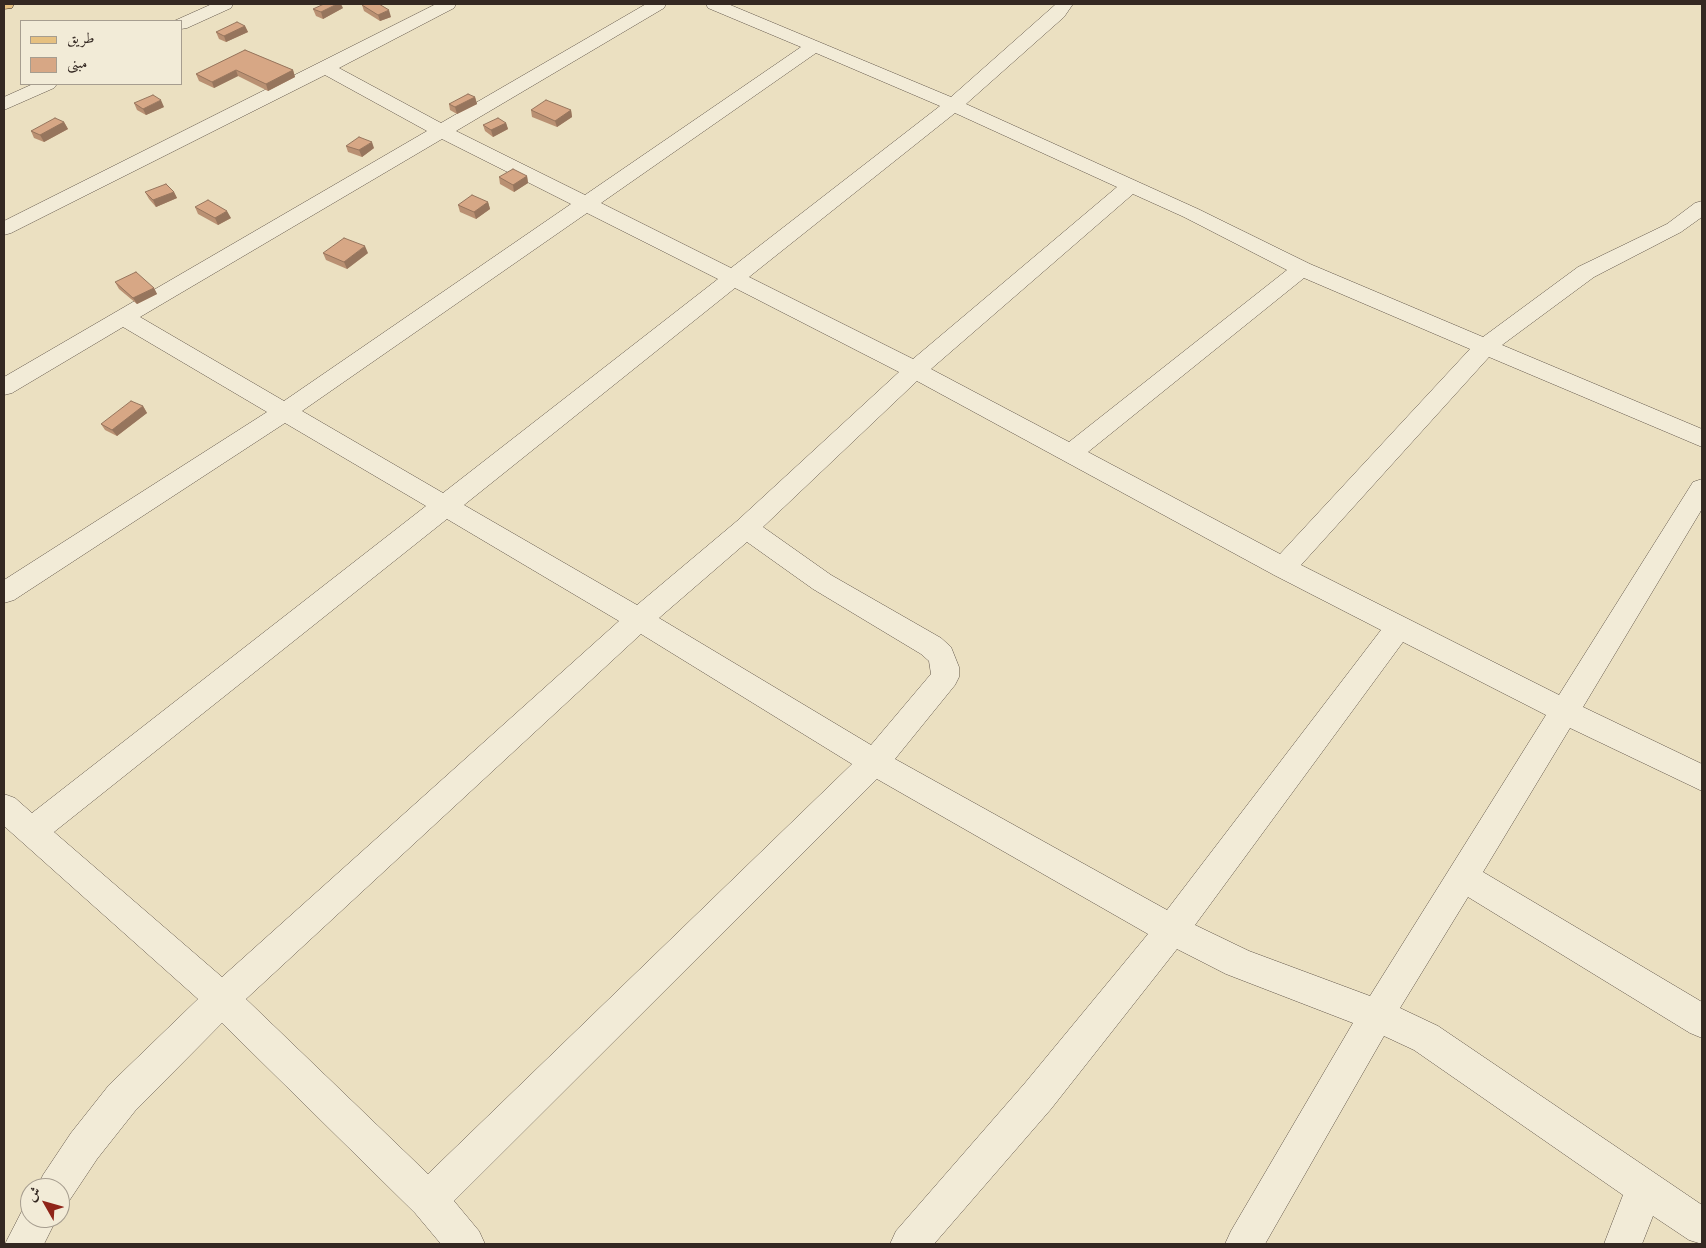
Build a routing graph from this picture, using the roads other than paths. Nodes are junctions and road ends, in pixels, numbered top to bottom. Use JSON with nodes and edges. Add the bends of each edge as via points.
{"nodes":[{"id":1,"x":225,"y":4,"type":"edge"},
{"id":2,"x":448,"y":4,"type":"edge"},
{"id":3,"x":658,"y":4,"type":"edge"},
{"id":4,"x":714,"y":4,"type":"edge"},
{"id":5,"x":1065,"y":4,"type":"edge"},
{"id":6,"x":182,"y":24,"type":"edge"},
{"id":7,"x":815,"y":46,"type":"junction"},
{"id":8,"x":325,"y":68,"type":"junction"},
{"id":9,"x":46,"y":85,"type":"edge"},
{"id":10,"x":4,"y":104,"type":"edge"},
{"id":11,"x":953,"y":105,"type":"junction"},
{"id":12,"x":442,"y":131,"type":"junction"},
{"id":13,"x":1130,"y":186,"type":"junction"},
{"id":14,"x":586,"y":204,"type":"junction"},
{"id":15,"x":1702,"y":207,"type":"edge"},
{"id":16,"x":4,"y":229,"type":"edge"},
{"id":17,"x":1302,"y":269,"type":"junction"},
{"id":18,"x":734,"y":278,"type":"junction"},
{"id":19,"x":124,"y":318,"type":"junction"},
{"id":20,"x":1486,"y":346,"type":"junction"},
{"id":21,"x":915,"y":370,"type":"junction"},
{"id":22,"x":4,"y":387,"type":"edge"},
{"id":23,"x":284,"y":412,"type":"junction"},
{"id":24,"x":1702,"y":439,"type":"edge"},
{"id":25,"x":1071,"y":453,"type":"junction"},
{"id":26,"x":1702,"y":488,"type":"edge"},
{"id":27,"x":445,"y":506,"type":"junction"},
{"id":28,"x":746,"y":528,"type":"junction"},
{"id":29,"x":1283,"y":568,"type":"junction"},
{"id":30,"x":4,"y":593,"type":"edge"},
{"id":31,"x":639,"y":619,"type":"junction"},
{"id":32,"x":1399,"y":627,"type":"junction"},
{"id":33,"x":1564,"y":711,"type":"junction"},
{"id":34,"x":874,"y":762,"type":"junction"},
{"id":35,"x":1702,"y":778,"type":"edge"},
{"id":36,"x":4,"y":807,"type":"edge"},
{"id":37,"x":32,"y":830,"type":"junction"},
{"id":38,"x":1463,"y":877,"type":"junction"},
{"id":39,"x":1172,"y":930,"type":"junction"},
{"id":40,"x":222,"y":999,"type":"junction"},
{"id":41,"x":1377,"y":1015,"type":"junction"},
{"id":42,"x":1702,"y":1021,"type":"edge"},
{"id":43,"x":63,"y":1178,"type":"edge"},
{"id":44,"x":1645,"y":1187,"type":"junction"},
{"id":45,"x":428,"y":1200,"type":"junction"},
{"id":46,"x":1702,"y":1227,"type":"edge"},
{"id":47,"x":33,"y":1228,"type":"edge"},
{"id":48,"x":24,"y":1244,"type":"edge"},
{"id":49,"x":466,"y":1244,"type":"edge"},
{"id":50,"x":909,"y":1244,"type":"edge"},
{"id":51,"x":1244,"y":1244,"type":"edge"},
{"id":52,"x":1623,"y":1244,"type":"edge"}],
"edges":[{"from":1,"to":6,"type":"street"},
{"from":2,"to":8,"type":"street"},
{"from":3,"to":12,"type":"street"},
{"from":4,"to":7,"type":"street"},
{"from":5,"to":11,"type":"street"},
{"from":7,"to":11,"type":"street"},
{"from":7,"to":14,"type":"street"},
{"from":8,"to":12,"type":"street"},
{"from":8,"to":16,"type":"street"},
{"from":9,"to":10,"type":"street"},
{"from":11,"to":13,"type":"street"},
{"from":11,"to":18,"type":"street"},
{"from":12,"to":14,"type":"street"},
{"from":12,"to":19,"type":"street"},
{"from":13,"to":17,"type":"street"},
{"from":13,"to":21,"type":"street"},
{"from":14,"to":18,"type":"street"},
{"from":14,"to":23,"type":"street"},
{"from":15,"to":20,"type":"street","via":[[1674,228],[1586,272]]},
{"from":17,"to":20,"type":"street"},
{"from":17,"to":25,"type":"street"},
{"from":18,"to":21,"type":"street"},
{"from":18,"to":27,"type":"street"},
{"from":19,"to":22,"type":"street"},
{"from":19,"to":23,"type":"street"},
{"from":20,"to":24,"type":"street"},
{"from":20,"to":29,"type":"street"},
{"from":21,"to":25,"type":"street"},
{"from":21,"to":28,"type":"street"},
{"from":23,"to":27,"type":"street"},
{"from":23,"to":30,"type":"street"},
{"from":25,"to":29,"type":"street"},
{"from":26,"to":33,"type":"street"},
{"from":27,"to":31,"type":"street"},
{"from":27,"to":37,"type":"street"},
{"from":28,"to":31,"type":"street"},
{"from":28,"to":34,"type":"street","via":[[822,582],[932,646],[941,655],[945,677]]},
{"from":29,"to":32,"type":"street"},
{"from":31,"to":34,"type":"street"},
{"from":31,"to":40,"type":"street"},
{"from":32,"to":33,"type":"street"},
{"from":32,"to":39,"type":"street"},
{"from":33,"to":35,"type":"street"},
{"from":33,"to":38,"type":"street"},
{"from":34,"to":39,"type":"street"},
{"from":34,"to":45,"type":"street"},
{"from":36,"to":37,"type":"street"},
{"from":37,"to":40,"type":"street"},
{"from":38,"to":41,"type":"street"},
{"from":38,"to":42,"type":"street"},
{"from":39,"to":41,"type":"street","via":[[1238,963]]},
{"from":39,"to":50,"type":"street","via":[[1038,1096]]},
{"from":40,"to":43,"type":"street","via":[[122,1098]]},
{"from":40,"to":45,"type":"street"},
{"from":41,"to":44,"type":"street","via":[[1426,1038]]},
{"from":41,"to":51,"type":"street"},
{"from":44,"to":46,"type":"street"},
{"from":44,"to":52,"type":"street"},
{"from":45,"to":49,"type":"street"},
{"from":47,"to":48,"type":"street"}]}
